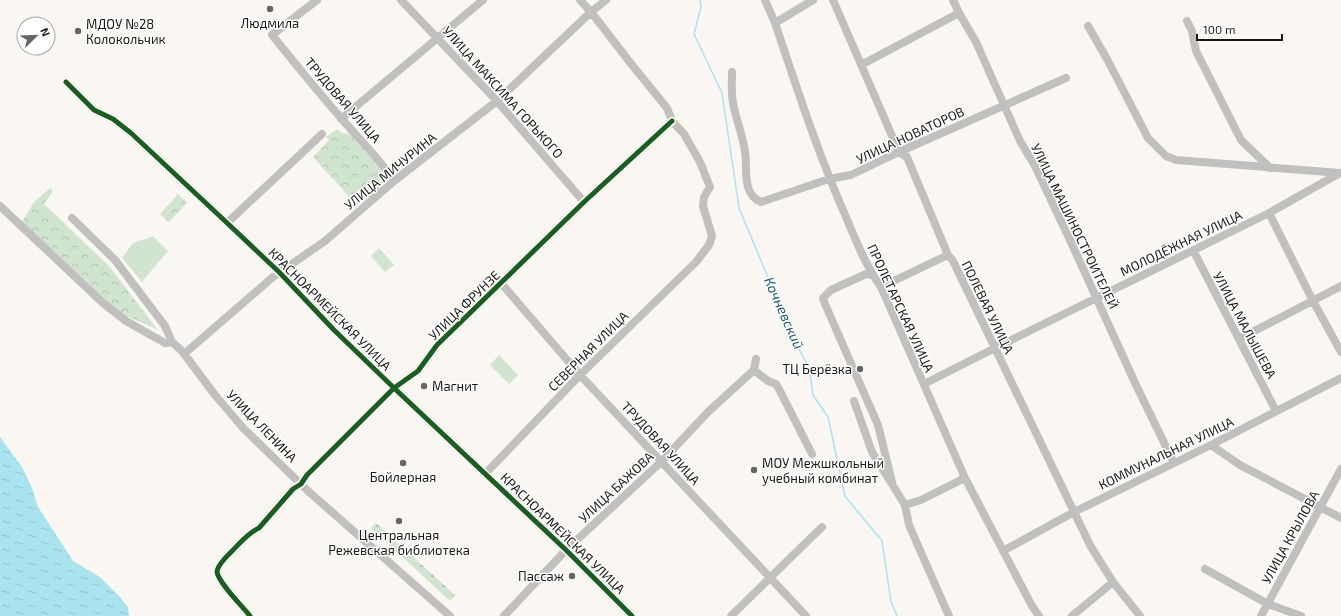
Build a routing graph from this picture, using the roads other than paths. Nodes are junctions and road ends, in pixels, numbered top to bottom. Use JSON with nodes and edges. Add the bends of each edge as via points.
{"nodes":[{"id":1,"x":317,"y":0,"type":"edge"},
{"id":2,"x":401,"y":0,"type":"edge"},
{"id":3,"x":483,"y":0,"type":"edge"},
{"id":4,"x":580,"y":0,"type":"edge"},
{"id":5,"x":606,"y":0,"type":"edge"},
{"id":6,"x":765,"y":0,"type":"edge"},
{"id":7,"x":812,"y":0,"type":"edge"},
{"id":8,"x":833,"y":0,"type":"edge"},
{"id":9,"x":953,"y":0,"type":"edge"},
{"id":10,"x":591,"y":12,"type":"junction"},
{"id":11,"x":959,"y":13,"type":"junction"},
{"id":12,"x":1187,"y":21,"type":"dead end"},
{"id":13,"x":775,"y":23,"type":"junction"},
{"id":14,"x":1088,"y":26,"type":"dead end"},
{"id":15,"x":438,"y":39,"type":"junction"},
{"id":16,"x":861,"y":64,"type":"junction"},
{"id":17,"x":732,"y":72,"type":"dead end"},
{"id":18,"x":1066,"y":78,"type":"dead end"},
{"id":19,"x":66,"y":82,"type":"dead end"},
{"id":20,"x":497,"y":101,"type":"junction"},
{"id":21,"x":1005,"y":105,"type":"junction"},
{"id":22,"x":341,"y":119,"type":"junction"},
{"id":23,"x":672,"y":121,"type":"junction"},
{"id":24,"x":322,"y":134,"type":"dead end"},
{"id":25,"x":899,"y":152,"type":"junction"},
{"id":26,"x":1270,"y":168,"type":"junction"},
{"id":27,"x":1340,"y":173,"type":"edge"},
{"id":28,"x":830,"y":179,"type":"junction"},
{"id":29,"x":394,"y":182,"type":"junction"},
{"id":30,"x":584,"y":202,"type":"junction"},
{"id":31,"x":0,"y":206,"type":"edge"},
{"id":32,"x":1269,"y":212,"type":"junction"},
{"id":33,"x":72,"y":218,"type":"dead end"},
{"id":34,"x":227,"y":223,"type":"junction"},
{"id":35,"x":1192,"y":250,"type":"junction"},
{"id":36,"x":948,"y":255,"type":"junction"},
{"id":37,"x":279,"y":272,"type":"junction"},
{"id":38,"x":872,"y":275,"type":"junction"},
{"id":39,"x":502,"y":283,"type":"junction"},
{"id":40,"x":1341,"y":286,"type":"edge"},
{"id":41,"x":880,"y":287,"type":"junction"},
{"id":42,"x":1097,"y":298,"type":"junction"},
{"id":43,"x":1313,"y":301,"type":"junction"},
{"id":44,"x":1239,"y":339,"type":"junction"},
{"id":45,"x":172,"y":342,"type":"junction"},
{"id":46,"x":995,"y":348,"type":"junction"},
{"id":47,"x":1341,"y":352,"type":"edge"},
{"id":48,"x":184,"y":354,"type":"junction"},
{"id":49,"x":756,"y":359,"type":"dead end"},
{"id":50,"x":754,"y":370,"type":"junction"},
{"id":51,"x":580,"y":375,"type":"junction"},
{"id":52,"x":1341,"y":378,"type":"edge"},
{"id":53,"x":924,"y":384,"type":"junction"},
{"id":54,"x":394,"y":388,"type":"junction"},
{"id":55,"x":854,"y":401,"type":"dead end"},
{"id":56,"x":1276,"y":411,"type":"junction"},
{"id":57,"x":1211,"y":445,"type":"junction"},
{"id":58,"x":812,"y":454,"type":"dead end"},
{"id":59,"x":662,"y":461,"type":"junction"},
{"id":60,"x":1174,"y":462,"type":"junction"},
{"id":61,"x":1341,"y":470,"type":"edge"},
{"id":62,"x":485,"y":474,"type":"junction"},
{"id":63,"x":965,"y":478,"type":"junction"},
{"id":64,"x":892,"y":482,"type":"junction"},
{"id":65,"x":301,"y":484,"type":"junction"},
{"id":66,"x":905,"y":505,"type":"junction"},
{"id":67,"x":1320,"y":507,"type":"junction"},
{"id":68,"x":1074,"y":512,"type":"junction"},
{"id":69,"x":1341,"y":518,"type":"edge"},
{"id":70,"x":822,"y":527,"type":"dead end"},
{"id":71,"x":566,"y":550,"type":"junction"},
{"id":72,"x":1002,"y":551,"type":"junction"},
{"id":73,"x":1205,"y":569,"type":"dead end"},
{"id":74,"x":770,"y":578,"type":"junction"},
{"id":75,"x":1113,"y":582,"type":"junction"},
{"id":76,"x":1268,"y":604,"type":"junction"},
{"id":77,"x":250,"y":616,"type":"edge"},
{"id":78,"x":450,"y":616,"type":"edge"},
{"id":79,"x":504,"y":616,"type":"edge"},
{"id":80,"x":632,"y":616,"type":"edge"},
{"id":81,"x":731,"y":616,"type":"edge"},
{"id":82,"x":806,"y":616,"type":"edge"},
{"id":83,"x":949,"y":616,"type":"edge"},
{"id":84,"x":1039,"y":616,"type":"edge"},
{"id":85,"x":1072,"y":616,"type":"edge"},
{"id":86,"x":1140,"y":616,"type":"edge"},
{"id":87,"x":1261,"y":616,"type":"edge"},
{"id":88,"x":1301,"y":616,"type":"edge"}],
"edges":[{"from":1,"to":22,"type":"street","name":"ТРУДОВАЯ УЛИЦА","via":[[272,35]]},
{"from":2,"to":15,"type":"street","name":"УЛИЦА МАКСИМА ГОРЬКОГО"},
{"from":3,"to":15,"type":"street"},
{"from":4,"to":10,"type":"street"},
{"from":5,"to":10,"type":"street","name":"УЛИЦА МИЧУРИНА"},
{"from":6,"to":13,"type":"street","name":"ПРОЛЕТАРСКАЯ УЛИЦА"},
{"from":7,"to":13,"type":"street"},
{"from":8,"to":16,"type":"street","name":"ПОЛЕВАЯ УЛИЦА"},
{"from":9,"to":11,"type":"street","name":"УЛИЦА МАШИНОСТРОИТЕЛЕЙ"},
{"from":10,"to":20,"type":"street","name":"УЛИЦА МИЧУРИНА"},
{"from":10,"to":23,"type":"street","via":[[667,108]]},
{"from":11,"to":16,"type":"street"},
{"from":11,"to":21,"type":"street","name":"УЛИЦА МАШИНОСТРОИТЕЛЕЙ","via":[[976,42]]},
{"from":12,"to":26,"type":"street","via":[[1196,51],[1241,140]]},
{"from":13,"to":28,"type":"street","name":"ПРОЛЕТАРСКАЯ УЛИЦА"},
{"from":14,"to":26,"type":"street","via":[[1148,138],[1166,156],[1176,160]]},
{"from":15,"to":20,"type":"street","name":"УЛИЦА МАКСИМА ГОРЬКОГО"},
{"from":15,"to":22,"type":"street"},
{"from":16,"to":25,"type":"street","name":"ПОЛЕВАЯ УЛИЦА"},
{"from":17,"to":28,"type":"street","name":"УЛИЦА НОВАТОРОВ","via":[[732,101],[745,152],[745,178],[756,200],[761,202]]},
{"from":18,"to":21,"type":"street","name":"УЛИЦА НОВАТОРОВ"},
{"from":19,"to":34,"type":"street","name":"КРАСНОАРМЕЙСКАЯ УЛИЦА","via":[[94,110],[113,119],[151,151]]},
{"from":20,"to":29,"type":"street","name":"УЛИЦА МИЧУРИНА"},
{"from":20,"to":30,"type":"street","name":"УЛИЦА МАКСИМА ГОРЬКОГО"},
{"from":21,"to":25,"type":"street","name":"УЛИЦА НОВАТОРОВ"},
{"from":21,"to":42,"type":"street","name":"УЛИЦА МАШИНОСТРОИТЕЛЕЙ","via":[[1020,142],[1038,173]]},
{"from":22,"to":29,"type":"street","name":"ТРУДОВАЯ УЛИЦА","via":[[385,168]]},
{"from":23,"to":30,"type":"street","name":"УЛИЦА ФРУНЗЕ"},
{"from":23,"to":51,"type":"street","name":"СЕВЕРНАЯ УЛИЦА","via":[[684,134],[700,162],[710,187],[704,197],[703,206],[712,236],[709,245],[696,262]]},
{"from":24,"to":34,"type":"street"},
{"from":25,"to":28,"type":"street","name":"УЛИЦА НОВАТОРОВ","via":[[851,175]]},
{"from":25,"to":36,"type":"street","name":"ПОЛЕВАЯ УЛИЦА","via":[[907,157]]},
{"from":26,"to":27,"type":"street"},
{"from":27,"to":32,"type":"street","name":"МОЛОДЁЖНАЯ УЛИЦА"},
{"from":28,"to":38,"type":"street","name":"ПРОЛЕТАРСКАЯ УЛИЦА"},
{"from":29,"to":37,"type":"street","name":"УЛИЦА МИЧУРИНА","via":[[325,241]]},
{"from":30,"to":39,"type":"street","name":"УЛИЦА ФРУНЗЕ"},
{"from":31,"to":45,"type":"street","name":"УЛИЦА ЛЕНИНА","via":[[103,303],[126,321],[166,343]]},
{"from":32,"to":35,"type":"street","name":"МОЛОДЁЖНАЯ УЛИЦА"},
{"from":32,"to":43,"type":"street"},
{"from":33,"to":45,"type":"street","name":"УЛИЦА ЛЕНИНА","via":[[115,260],[165,326]]},
{"from":34,"to":37,"type":"street","name":"КРАСНОАРМЕЙСКАЯ УЛИЦА"},
{"from":35,"to":42,"type":"street","name":"МОЛОДЁЖНАЯ УЛИЦА"},
{"from":35,"to":44,"type":"street","name":"УЛИЦА МАЛЫШЕВА"},
{"from":36,"to":41,"type":"street"},
{"from":36,"to":46,"type":"street","name":"ПОЛЕВАЯ УЛИЦА"},
{"from":37,"to":48,"type":"street","name":"УЛИЦА МИЧУРИНА"},
{"from":37,"to":54,"type":"street","name":"КРАСНОАРМЕЙСКАЯ УЛИЦА"},
{"from":38,"to":41,"type":"street","name":"ПРОЛЕТАРСКАЯ УЛИЦА"},
{"from":38,"to":64,"type":"street","via":[[866,274],[831,290],[824,298],[878,425]]},
{"from":39,"to":51,"type":"street","name":"ТРУДОВАЯ УЛИЦА"},
{"from":39,"to":54,"type":"street","name":"УЛИЦА ФРУНЗЕ","via":[[437,345],[418,371]]},
{"from":40,"to":43,"type":"street"},
{"from":41,"to":53,"type":"street","name":"ПРОЛЕТАРСКАЯ УЛИЦА"},
{"from":42,"to":46,"type":"street","name":"МОЛОДЁЖНАЯ УЛИЦА"},
{"from":42,"to":60,"type":"street","name":"УЛИЦА МАШИНОСТРОИТЕЛЕЙ"},
{"from":43,"to":44,"type":"street"},
{"from":43,"to":47,"type":"street"},
{"from":44,"to":56,"type":"street","name":"УЛИЦА МАЛЫШЕВА"},
{"from":45,"to":48,"type":"street","name":"УЛИЦА ЛЕНИНА"},
{"from":46,"to":53,"type":"street","name":"МОЛОДЁЖНАЯ УЛИЦА"},
{"from":46,"to":68,"type":"street","name":"ПОЛЕВАЯ УЛИЦА"},
{"from":48,"to":65,"type":"street","name":"УЛИЦА ЛЕНИНА","via":[[244,428]]},
{"from":49,"to":50,"type":"street"},
{"from":50,"to":58,"type":"street","via":[[776,384]]},
{"from":50,"to":59,"type":"street","name":"УЛИЦА БАЖОВА","via":[[708,412]]},
{"from":51,"to":59,"type":"street","name":"ТРУДОВАЯ УЛИЦА"},
{"from":51,"to":62,"type":"street","name":"СЕВЕРНАЯ УЛИЦА"},
{"from":52,"to":56,"type":"street","name":"КОММУНАЛЬНАЯ УЛИЦА"},
{"from":53,"to":63,"type":"street","name":"ПРОЛЕТАРСКАЯ УЛИЦА"},
{"from":54,"to":62,"type":"street","name":"КРАСНОАРМЕЙСКАЯ УЛИЦА"},
{"from":54,"to":65,"type":"street","name":"УЛИЦА ФРУНЗЕ"},
{"from":55,"to":64,"type":"street","via":[[872,452]]},
{"from":56,"to":57,"type":"street","name":"КОММУНАЛЬНАЯ УЛИЦА"},
{"from":57,"to":60,"type":"street","name":"КОММУНАЛЬНАЯ УЛИЦА"},
{"from":57,"to":67,"type":"street","via":[[1240,465]]},
{"from":59,"to":71,"type":"street","name":"УЛИЦА БАЖОВА"},
{"from":59,"to":74,"type":"street","name":"ТРУДОВАЯ УЛИЦА"},
{"from":60,"to":68,"type":"street","name":"КОММУНАЛЬНАЯ УЛИЦА"},
{"from":61,"to":67,"type":"street","name":"УЛИЦА КРЫЛОВА"},
{"from":62,"to":71,"type":"street","name":"КРАСНОАРМЕЙСКАЯ УЛИЦА"},
{"from":63,"to":66,"type":"street","via":[[921,500]]},
{"from":63,"to":72,"type":"street","name":"ПРОЛЕТАРСКАЯ УЛИЦА"},
{"from":64,"to":66,"type":"street"},
{"from":65,"to":77,"type":"street","name":"УЛИЦА ФРУНЗЕ","via":[[293,489],[259,528],[251,532],[231,552],[217,571],[219,580]]},
{"from":65,"to":78,"type":"street","name":"УЛИЦА ЛЕНИНА"},
{"from":66,"to":83,"type":"street","via":[[909,525]]},
{"from":67,"to":69,"type":"street"},
{"from":67,"to":76,"type":"street","name":"УЛИЦА КРЫЛОВА"},
{"from":68,"to":72,"type":"street","name":"КОММУНАЛЬНАЯ УЛИЦА"},
{"from":68,"to":75,"type":"street","name":"ПОЛЕВАЯ УЛИЦА","via":[[1091,547]]},
{"from":70,"to":74,"type":"street"},
{"from":71,"to":79,"type":"street","name":"УЛИЦА БАЖОВА"},
{"from":71,"to":80,"type":"street","name":"КРАСНОАРМЕЙСКАЯ УЛИЦА"},
{"from":72,"to":84,"type":"street","name":"ПРОЛЕТАРСКАЯ УЛИЦА"},
{"from":73,"to":76,"type":"street"},
{"from":74,"to":81,"type":"street"},
{"from":74,"to":82,"type":"street","name":"ТРУДОВАЯ УЛИЦА"},
{"from":75,"to":85,"type":"street"},
{"from":75,"to":86,"type":"street","name":"ПОЛЕВАЯ УЛИЦА"},
{"from":76,"to":87,"type":"street","name":"УЛИЦА КРЫЛОВА"},
{"from":76,"to":88,"type":"street"}]}
